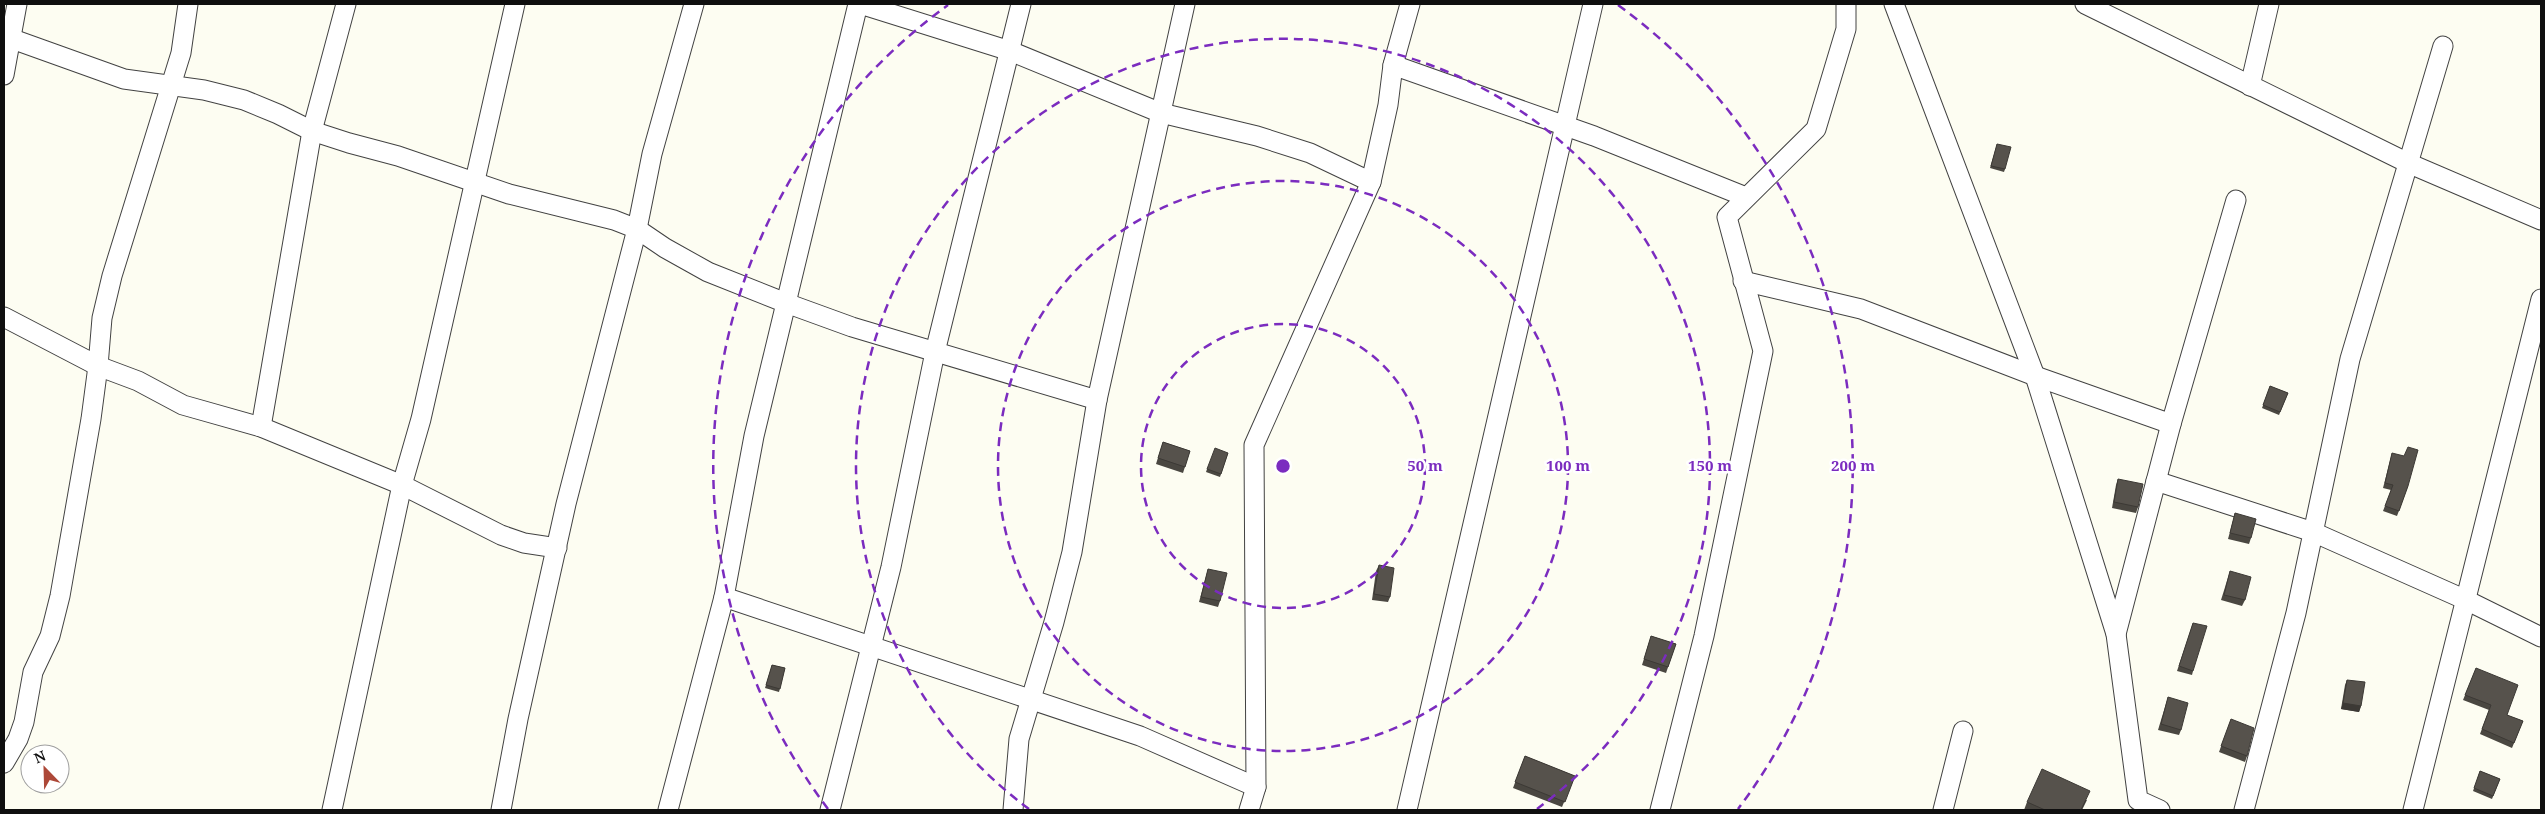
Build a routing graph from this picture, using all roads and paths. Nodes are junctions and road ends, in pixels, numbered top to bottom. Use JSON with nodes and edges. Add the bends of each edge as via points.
{"nodes":[{"id":1,"x":17,"y":4,"type":"edge"},
{"id":2,"x":188,"y":4,"type":"edge"},
{"id":3,"x":346,"y":4,"type":"edge"},
{"id":4,"x":515,"y":4,"type":"edge"},
{"id":5,"x":694,"y":4,"type":"edge"},
{"id":6,"x":859,"y":4,"type":"edge"},
{"id":7,"x":1021,"y":4,"type":"edge"},
{"id":8,"x":1185,"y":4,"type":"edge"},
{"id":9,"x":1410,"y":4,"type":"edge"},
{"id":10,"x":1594,"y":4,"type":"edge"},
{"id":11,"x":1846,"y":4,"type":"edge"},
{"id":12,"x":1894,"y":4,"type":"edge"},
{"id":13,"x":2085,"y":4,"type":"edge"},
{"id":14,"x":2269,"y":4,"type":"edge"},
{"id":15,"x":7,"y":37,"type":"edge"},
{"id":16,"x":2443,"y":46,"type":"dead end"},
{"id":17,"x":1010,"y":51,"type":"junction"},
{"id":18,"x":1393,"y":65,"type":"junction"},
{"id":19,"x":4,"y":75,"type":"edge"},
{"id":20,"x":2250,"y":86,"type":"junction"},
{"id":21,"x":171,"y":87,"type":"junction"},
{"id":22,"x":1160,"y":113,"type":"junction"},
{"id":23,"x":1567,"y":126,"type":"junction"},
{"id":24,"x":312,"y":131,"type":"junction"},
{"id":25,"x":2408,"y":163,"type":"junction"},
{"id":26,"x":1371,"y":182,"type":"junction"},
{"id":27,"x":473,"y":183,"type":"junction"},
{"id":28,"x":1746,"y":197,"type":"junction"},
{"id":29,"x":2236,"y":200,"type":"dead end"},
{"id":30,"x":2541,"y":220,"type":"edge"},
{"id":31,"x":637,"y":229,"type":"junction"},
{"id":32,"x":1743,"y":281,"type":"junction"},
{"id":33,"x":2541,"y":299,"type":"edge"},
{"id":34,"x":786,"y":303,"type":"junction"},
{"id":35,"x":4,"y":318,"type":"edge"},
{"id":36,"x":935,"y":352,"type":"junction"},
{"id":37,"x":98,"y":366,"type":"junction"},
{"id":38,"x":2034,"y":376,"type":"junction"},
{"id":39,"x":1097,"y":400,"type":"junction"},
{"id":40,"x":2171,"y":424,"type":"junction"},
{"id":41,"x":260,"y":427,"type":"junction"},
{"id":42,"x":2156,"y":481,"type":"junction"},
{"id":43,"x":402,"y":485,"type":"junction"},
{"id":44,"x":2313,"y":532,"type":"junction"},
{"id":45,"x":557,"y":548,"type":"junction"},
{"id":46,"x":724,"y":597,"type":"junction"},
{"id":47,"x":2466,"y":600,"type":"junction"},
{"id":48,"x":2116,"y":634,"type":"junction"},
{"id":49,"x":2541,"y":637,"type":"edge"},
{"id":50,"x":871,"y":647,"type":"junction"},
{"id":51,"x":1030,"y":700,"type":"junction"},
{"id":52,"x":1963,"y":731,"type":"dead end"},
{"id":53,"x":4,"y":763,"type":"edge"},
{"id":54,"x":1256,"y":787,"type":"junction"},
{"id":55,"x":2136,"y":805,"type":"edge"},
{"id":56,"x":332,"y":810,"type":"edge"},
{"id":57,"x":501,"y":810,"type":"edge"},
{"id":58,"x":668,"y":810,"type":"edge"},
{"id":59,"x":830,"y":810,"type":"edge"},
{"id":60,"x":1012,"y":810,"type":"edge"},
{"id":61,"x":1249,"y":810,"type":"edge"},
{"id":62,"x":1407,"y":810,"type":"edge"},
{"id":63,"x":1660,"y":810,"type":"edge"},
{"id":64,"x":1943,"y":810,"type":"edge"},
{"id":65,"x":2160,"y":810,"type":"edge"},
{"id":66,"x":2244,"y":810,"type":"edge"},
{"id":67,"x":2413,"y":810,"type":"edge"}],
"edges":[{"from":1,"to":15,"type":"street"},
{"from":2,"to":21,"type":"street","via":[[181,54]]},
{"from":3,"to":24,"type":"street"},
{"from":4,"to":27,"type":"street"},
{"from":5,"to":31,"type":"street","via":[[652,154]]},
{"from":6,"to":17,"type":"street"},
{"from":6,"to":34,"type":"street"},
{"from":7,"to":17,"type":"street"},
{"from":8,"to":22,"type":"street"},
{"from":9,"to":18,"type":"street"},
{"from":10,"to":23,"type":"street"},
{"from":11,"to":28,"type":"street","via":[[1846,29],[1816,129]]},
{"from":12,"to":38,"type":"street"},
{"from":13,"to":20,"type":"street"},
{"from":14,"to":20,"type":"street"},
{"from":15,"to":19,"type":"street"},
{"from":15,"to":21,"type":"street","via":[[124,79]]},
{"from":16,"to":25,"type":"street"},
{"from":17,"to":22,"type":"street"},
{"from":17,"to":36,"type":"street"},
{"from":18,"to":23,"type":"street"},
{"from":18,"to":26,"type":"street"},
{"from":20,"to":25,"type":"street"},
{"from":21,"to":24,"type":"street","via":[[204,90],[244,100]]},
{"from":21,"to":37,"type":"street","via":[[112,276],[102,318]]},
{"from":22,"to":26,"type":"street","via":[[1257,136],[1310,153]]},
{"from":22,"to":39,"type":"street"},
{"from":23,"to":28,"type":"street"},
{"from":23,"to":62,"type":"street"},
{"from":24,"to":27,"type":"street","via":[[398,156]]},
{"from":24,"to":41,"type":"street"},
{"from":25,"to":30,"type":"street"},
{"from":25,"to":44,"type":"street","via":[[2350,360]]},
{"from":26,"to":54,"type":"street","via":[[1254,445]]},
{"from":27,"to":31,"type":"street"},
{"from":27,"to":43,"type":"street","via":[[421,418]]},
{"from":28,"to":32,"type":"street","via":[[1727,217]]},
{"from":29,"to":40,"type":"street"},
{"from":31,"to":34,"type":"street","via":[[708,272]]},
{"from":31,"to":45,"type":"street"},
{"from":32,"to":38,"type":"street","via":[[1861,309]]},
{"from":32,"to":63,"type":"street","via":[[1763,351],[1704,636]]},
{"from":33,"to":47,"type":"street"},
{"from":34,"to":36,"type":"street"},
{"from":34,"to":46,"type":"street","via":[[754,436]]},
{"from":35,"to":37,"type":"street"},
{"from":36,"to":39,"type":"street"},
{"from":36,"to":50,"type":"street","via":[[891,567]]},
{"from":37,"to":41,"type":"street","via":[[138,381],[183,405]]},
{"from":37,"to":53,"type":"street","via":[[58,604],[50,636],[33,672],[24,722]]},
{"from":38,"to":40,"type":"street"},
{"from":38,"to":48,"type":"street"},
{"from":39,"to":51,"type":"street","via":[[1072,552]]},
{"from":40,"to":42,"type":"street"},
{"from":41,"to":43,"type":"street"},
{"from":42,"to":44,"type":"street"},
{"from":42,"to":48,"type":"street"},
{"from":43,"to":45,"type":"street","via":[[500,535]]},
{"from":43,"to":56,"type":"street"},
{"from":44,"to":47,"type":"street"},
{"from":44,"to":66,"type":"street","via":[[2296,613]]},
{"from":45,"to":57,"type":"street"},
{"from":46,"to":50,"type":"street"},
{"from":46,"to":58,"type":"street"},
{"from":47,"to":49,"type":"street"},
{"from":47,"to":67,"type":"street"},
{"from":48,"to":55,"type":"street"},
{"from":50,"to":51,"type":"street"},
{"from":50,"to":59,"type":"street"},
{"from":51,"to":54,"type":"street","via":[[1140,736]]},
{"from":51,"to":60,"type":"street","via":[[1019,738]]},
{"from":52,"to":64,"type":"street"},
{"from":54,"to":61,"type":"street"},
{"from":55,"to":65,"type":"street"}]}
